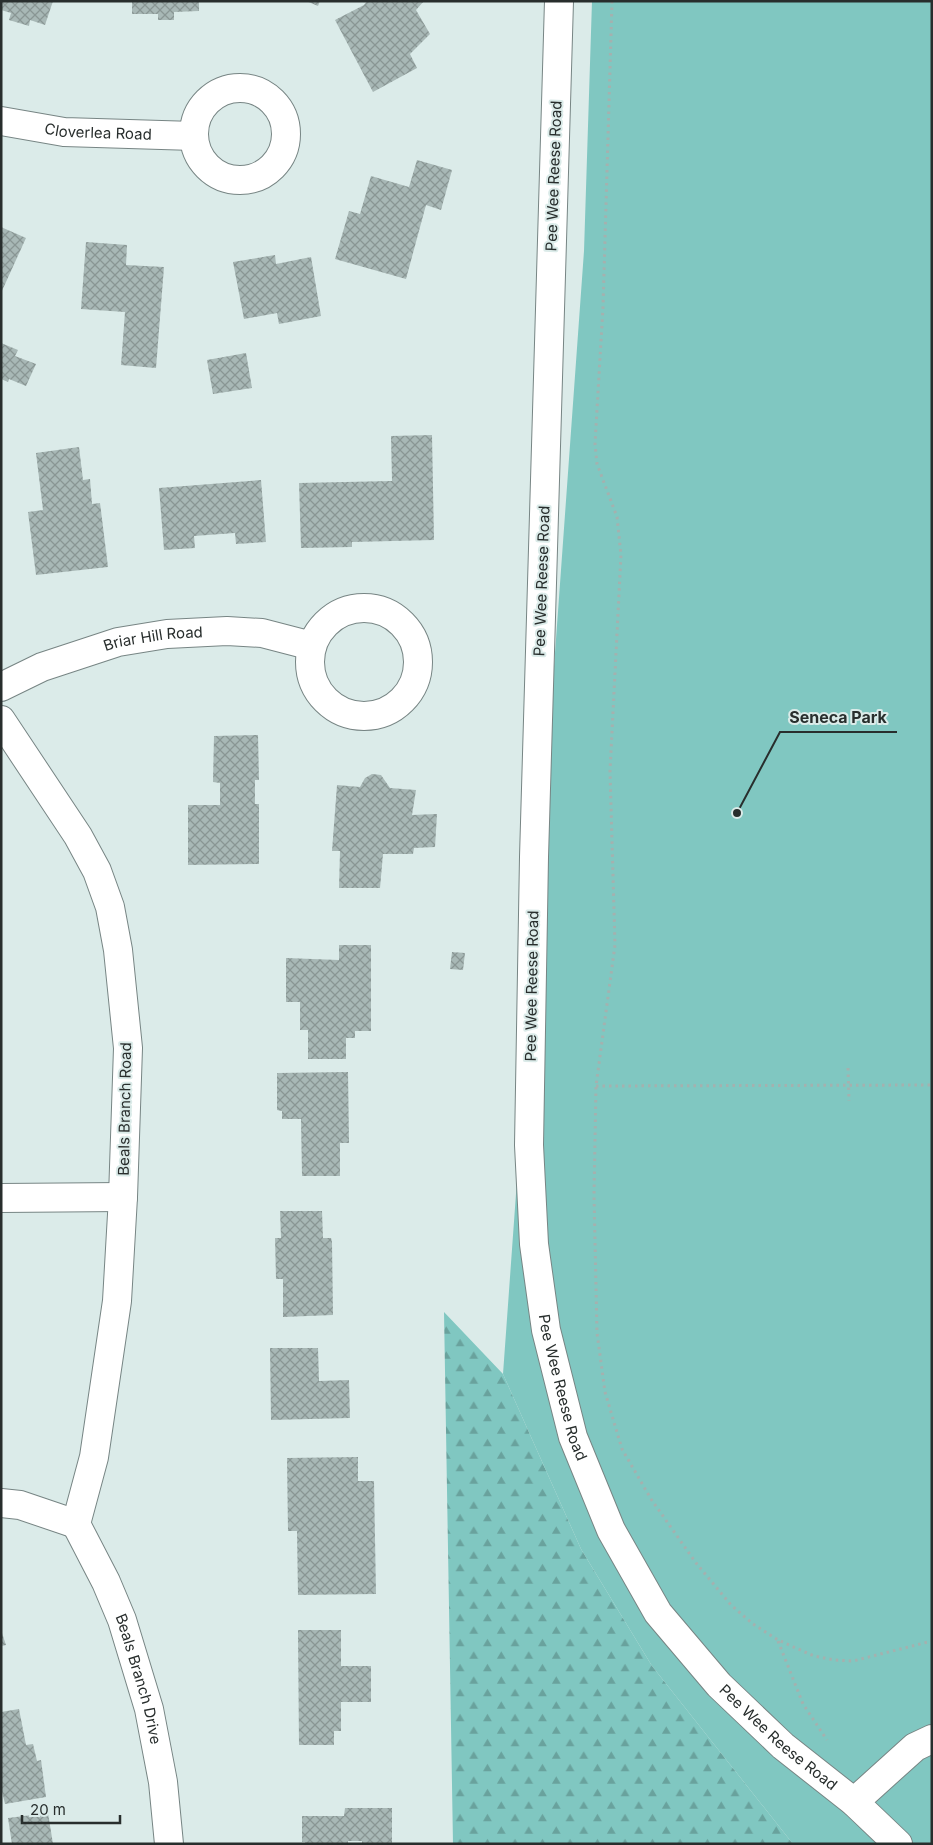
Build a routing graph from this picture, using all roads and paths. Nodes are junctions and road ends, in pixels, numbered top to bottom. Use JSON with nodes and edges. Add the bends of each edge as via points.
{"nodes":[{"id":1,"x":559,"y":1,"type":"edge"},
{"id":2,"x":612,"y":1,"type":"edge"},
{"id":3,"x":1,"y":121,"type":"edge"},
{"id":4,"x":194,"y":136,"type":"dead end"},
{"id":5,"x":312,"y":646,"type":"dead end"},
{"id":6,"x":1,"y":687,"type":"edge"},
{"id":7,"x":1,"y":720,"type":"edge"},
{"id":8,"x":848,"y":1068,"type":"dead end"},
{"id":9,"x":848,"y":1085,"type":"junction"},
{"id":10,"x":932,"y":1085,"type":"edge"},
{"id":11,"x":596,"y":1086,"type":"junction"},
{"id":12,"x":848,"y":1101,"type":"dead end"},
{"id":13,"x":123,"y":1197,"type":"junction"},
{"id":14,"x":1,"y":1198,"type":"edge"},
{"id":15,"x":1,"y":1503,"type":"edge"},
{"id":16,"x":76,"y":1524,"type":"junction"},
{"id":17,"x":778,"y":1640,"type":"junction"},
{"id":18,"x":932,"y":1641,"type":"edge"},
{"id":19,"x":932,"y":1739,"type":"edge"},
{"id":20,"x":829,"y":1742,"type":"dead end"},
{"id":21,"x":854,"y":1802,"type":"junction"},
{"id":22,"x":169,"y":1844,"type":"edge"},
{"id":23,"x":898,"y":1844,"type":"edge"}],
"edges":[{"from":1,"to":21,"type":"street","name":"Pee Wee Reese Road","via":[[534,847],[529,1145],[534,1244],[546,1330],[573,1437],[611,1530],[658,1613],[719,1685],[783,1746]]},
{"from":2,"to":11,"type":"path","via":[[603,307],[595,444],[598,464],[617,517],[621,555],[610,771],[615,945]]},
{"from":3,"to":4,"type":"street","name":"Cloverlea Road","via":[[64,132]]},
{"from":5,"to":6,"type":"street","name":"Briar Hill Road","via":[[262,633],[167,634],[118,642],[42,667]]},
{"from":7,"to":13,"type":"street","name":"Beals Branch Road","via":[[78,836],[97,871],[110,907],[128,1048]]},
{"from":8,"to":9,"type":"path"},
{"from":9,"to":10,"type":"path"},
{"from":9,"to":11,"type":"path"},
{"from":9,"to":12,"type":"path"},
{"from":11,"to":17,"type":"path","via":[[597,1333],[605,1392],[622,1449],[651,1499],[696,1563],[731,1605]]},
{"from":13,"to":14,"type":"street"},
{"from":13,"to":16,"type":"street","name":"Beals Branch Road","via":[[117,1301],[96,1448]]},
{"from":15,"to":16,"type":"street","via":[[20,1505]]},
{"from":16,"to":22,"type":"street","name":"Beals Branch Drive","via":[[119,1612],[148,1709],[163,1782]]},
{"from":17,"to":18,"type":"path","via":[[814,1656],[834,1660],[853,1660]]},
{"from":17,"to":20,"type":"path","via":[[803,1704]]},
{"from":19,"to":21,"type":"street","via":[[915,1747]]},
{"from":21,"to":23,"type":"street","name":"Pee Wee Reese Road"}]}
